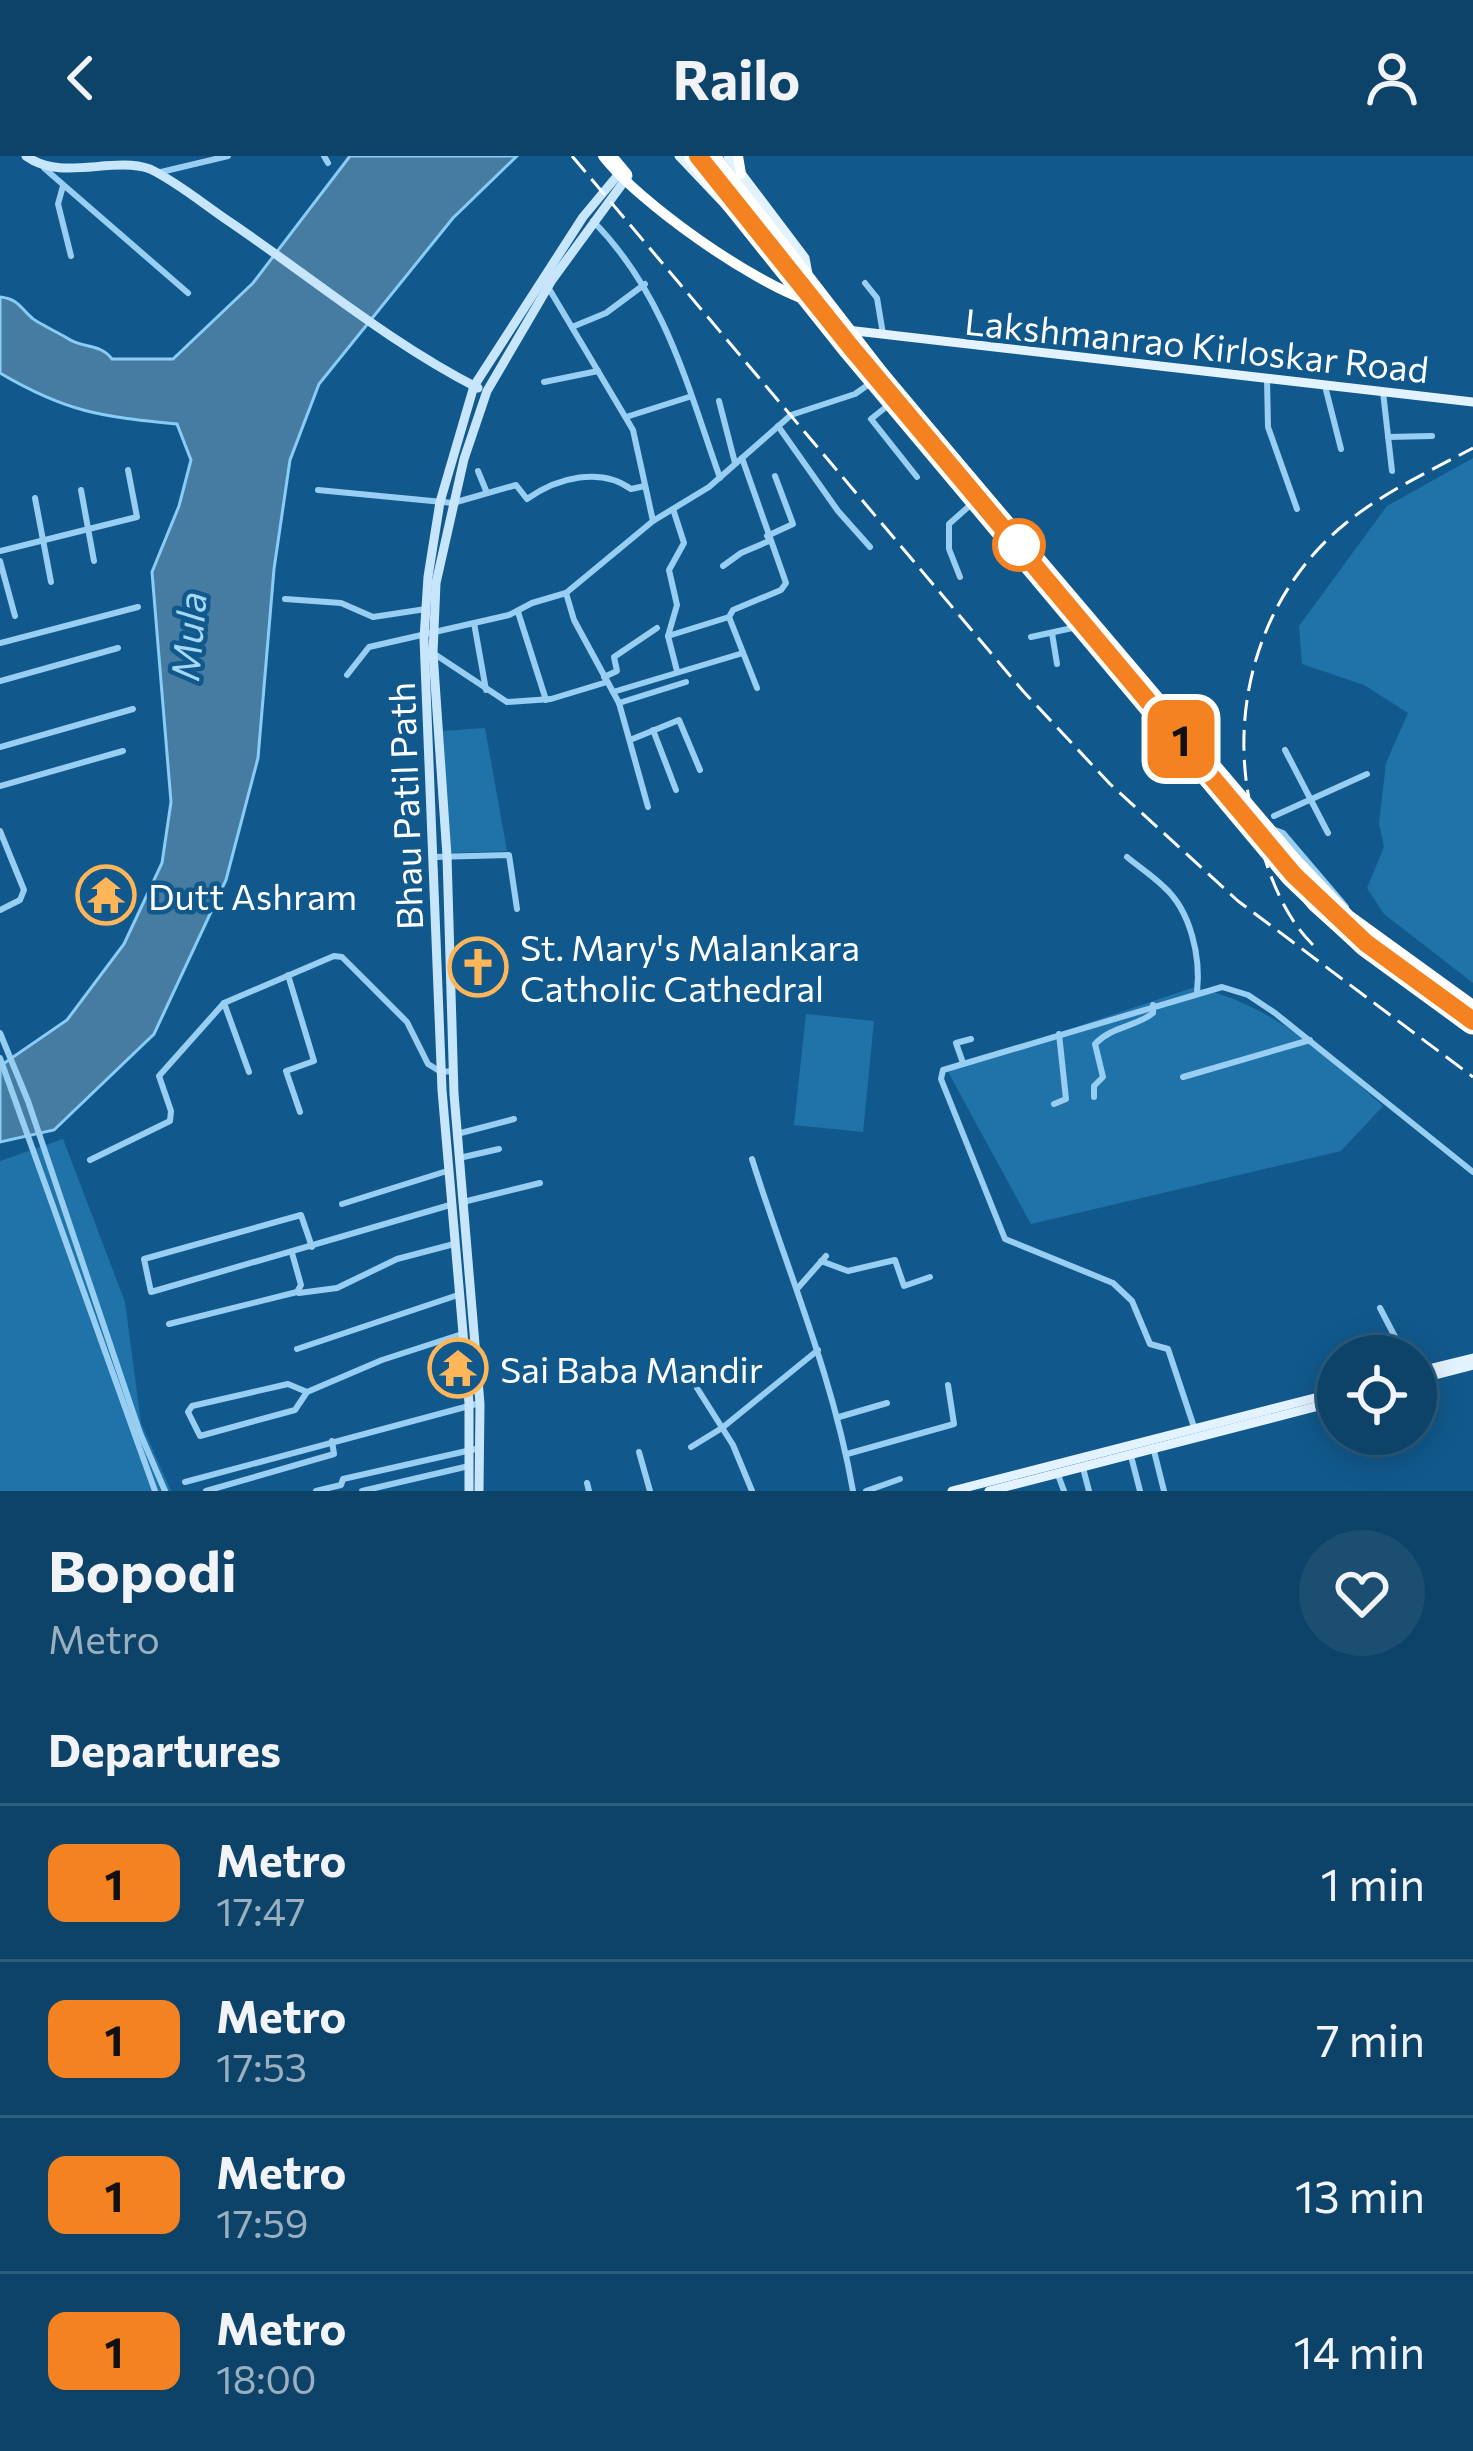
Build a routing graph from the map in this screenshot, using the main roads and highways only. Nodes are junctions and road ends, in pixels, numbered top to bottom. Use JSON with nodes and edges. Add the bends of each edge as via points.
{"nodes":[{"id":1,"x":26,"y":156,"type":"edge"},
{"id":2,"x":603,"y":156,"type":"edge"},
{"id":3,"x":612,"y":156,"type":"edge"},
{"id":4,"x":679,"y":156,"type":"edge"},
{"id":5,"x":692,"y":156,"type":"edge"},
{"id":6,"x":716,"y":156,"type":"edge"},
{"id":7,"x":728,"y":156,"type":"edge"},
{"id":8,"x":738,"y":156,"type":"edge"},
{"id":9,"x":66,"y":161,"type":"edge"},
{"id":10,"x":741,"y":174,"type":"junction"},
{"id":11,"x":625,"y":178,"type":"junction"},
{"id":12,"x":743,"y":221,"type":"junction"},
{"id":13,"x":778,"y":266,"type":"junction"},
{"id":14,"x":755,"y":276,"type":"junction"},
{"id":15,"x":808,"y":277,"type":"junction"},
{"id":16,"x":811,"y":302,"type":"junction"},
{"id":17,"x":844,"y":332,"type":"junction"},
{"id":18,"x":880,"y":376,"type":"junction"},
{"id":19,"x":474,"y":386,"type":"junction"},
{"id":20,"x":487,"y":391,"type":"junction"},
{"id":21,"x":1473,"y":401,"type":"edge"},
{"id":22,"x":446,"y":503,"type":"junction"},
{"id":23,"x":429,"y":633,"type":"junction"},
{"id":24,"x":1250,"y":805,"type":"junction"},
{"id":25,"x":1238,"y":814,"type":"junction"},
{"id":26,"x":441,"y":857,"type":"junction"},
{"id":27,"x":1473,"y":1005,"type":"edge"},
{"id":28,"x":1473,"y":1028,"type":"edge"},
{"id":29,"x":447,"y":1072,"type":"junction"},
{"id":30,"x":457,"y":1203,"type":"junction"},
{"id":31,"x":468,"y":1333,"type":"junction"},
{"id":32,"x":1473,"y":1361,"type":"edge"},
{"id":33,"x":1437,"y":1370,"type":"edge"},
{"id":34,"x":1317,"y":1401,"type":"edge"},
{"id":35,"x":1196,"y":1432,"type":"junction"},
{"id":36,"x":475,"y":1448,"type":"junction"},
{"id":37,"x":1069,"y":1465,"type":"junction"},
{"id":38,"x":474,"y":1486,"type":"edge"},
{"id":39,"x":952,"y":1491,"type":"edge"},
{"id":40,"x":989,"y":1491,"type":"edge"}],
"edges":[{"from":1,"to":9,"type":"main road","via":[[41,165]]},
{"from":2,"to":11,"type":"highway"},
{"from":3,"to":11,"type":"highway"},
{"from":4,"to":12,"type":"main road"},
{"from":5,"to":12,"type":"highway"},
{"from":6,"to":15,"type":"highway"},
{"from":7,"to":10,"type":"main road"},
{"from":8,"to":10,"type":"highway"},
{"from":9,"to":19,"type":"main road","via":[[127,162],[158,173],[391,338]]},
{"from":10,"to":15,"type":"main road","via":[[805,258]]},
{"from":11,"to":14,"type":"highway"},
{"from":11,"to":19,"type":"main road","name":"Bhau Patil Path","via":[[571,235]]},
{"from":11,"to":20,"type":"main road","name":"Bhau Patil Path"},
{"from":12,"to":13,"type":"highway"},
{"from":13,"to":14,"type":"highway"},
{"from":13,"to":16,"type":"highway"},
{"from":14,"to":16,"type":"highway"},
{"from":15,"to":17,"type":"highway"},
{"from":16,"to":17,"type":"highway"},
{"from":17,"to":18,"type":"highway"},
{"from":17,"to":21,"type":"main road","name":"Lakshmanrao Kirloskar Road"},
{"from":18,"to":24,"type":"highway"},
{"from":18,"to":25,"type":"highway"},
{"from":19,"to":20,"type":"main road"},
{"from":19,"to":22,"type":"main road","name":"Bhau Patil Path"},
{"from":20,"to":22,"type":"main road","name":"Bhau Patil Path"},
{"from":22,"to":23,"type":"main road","name":"Bhau Patil Path"},
{"from":22,"to":23,"type":"main road","name":"Bhau Patil Path","via":[[426,609]]},
{"from":23,"to":26,"type":"main road","name":"Bhau Patil Path"},
{"from":23,"to":26,"type":"main road","name":"Bhau Patil Path"},
{"from":24,"to":25,"type":"highway"},
{"from":24,"to":27,"type":"highway","via":[[1349,915]]},
{"from":25,"to":28,"type":"highway","via":[[1326,920]]},
{"from":26,"to":29,"type":"main road","name":"Bhau Patil Path"},
{"from":29,"to":30,"type":"main road","name":"Bhau Patil Path","via":[[458,1134]]},
{"from":29,"to":30,"type":"main road","name":"Bhau Patil Path","via":[[448,1170]]},
{"from":30,"to":31,"type":"main road","name":"Bhau Patil Path"},
{"from":30,"to":31,"type":"main road","name":"Bhau Patil Path","via":[[458,1294]]},
{"from":31,"to":36,"type":"main road","name":"Bhau Patil Path"},
{"from":32,"to":33,"type":"main road"},
{"from":34,"to":35,"type":"main road"},
{"from":35,"to":37,"type":"main road"},
{"from":35,"to":37,"type":"main road"},
{"from":36,"to":38,"type":"main road","name":"Bhau Patil Path"},
{"from":36,"to":38,"type":"main road","name":"Bhau Patil Path"},
{"from":37,"to":39,"type":"main road"},
{"from":37,"to":40,"type":"main road"}]}
